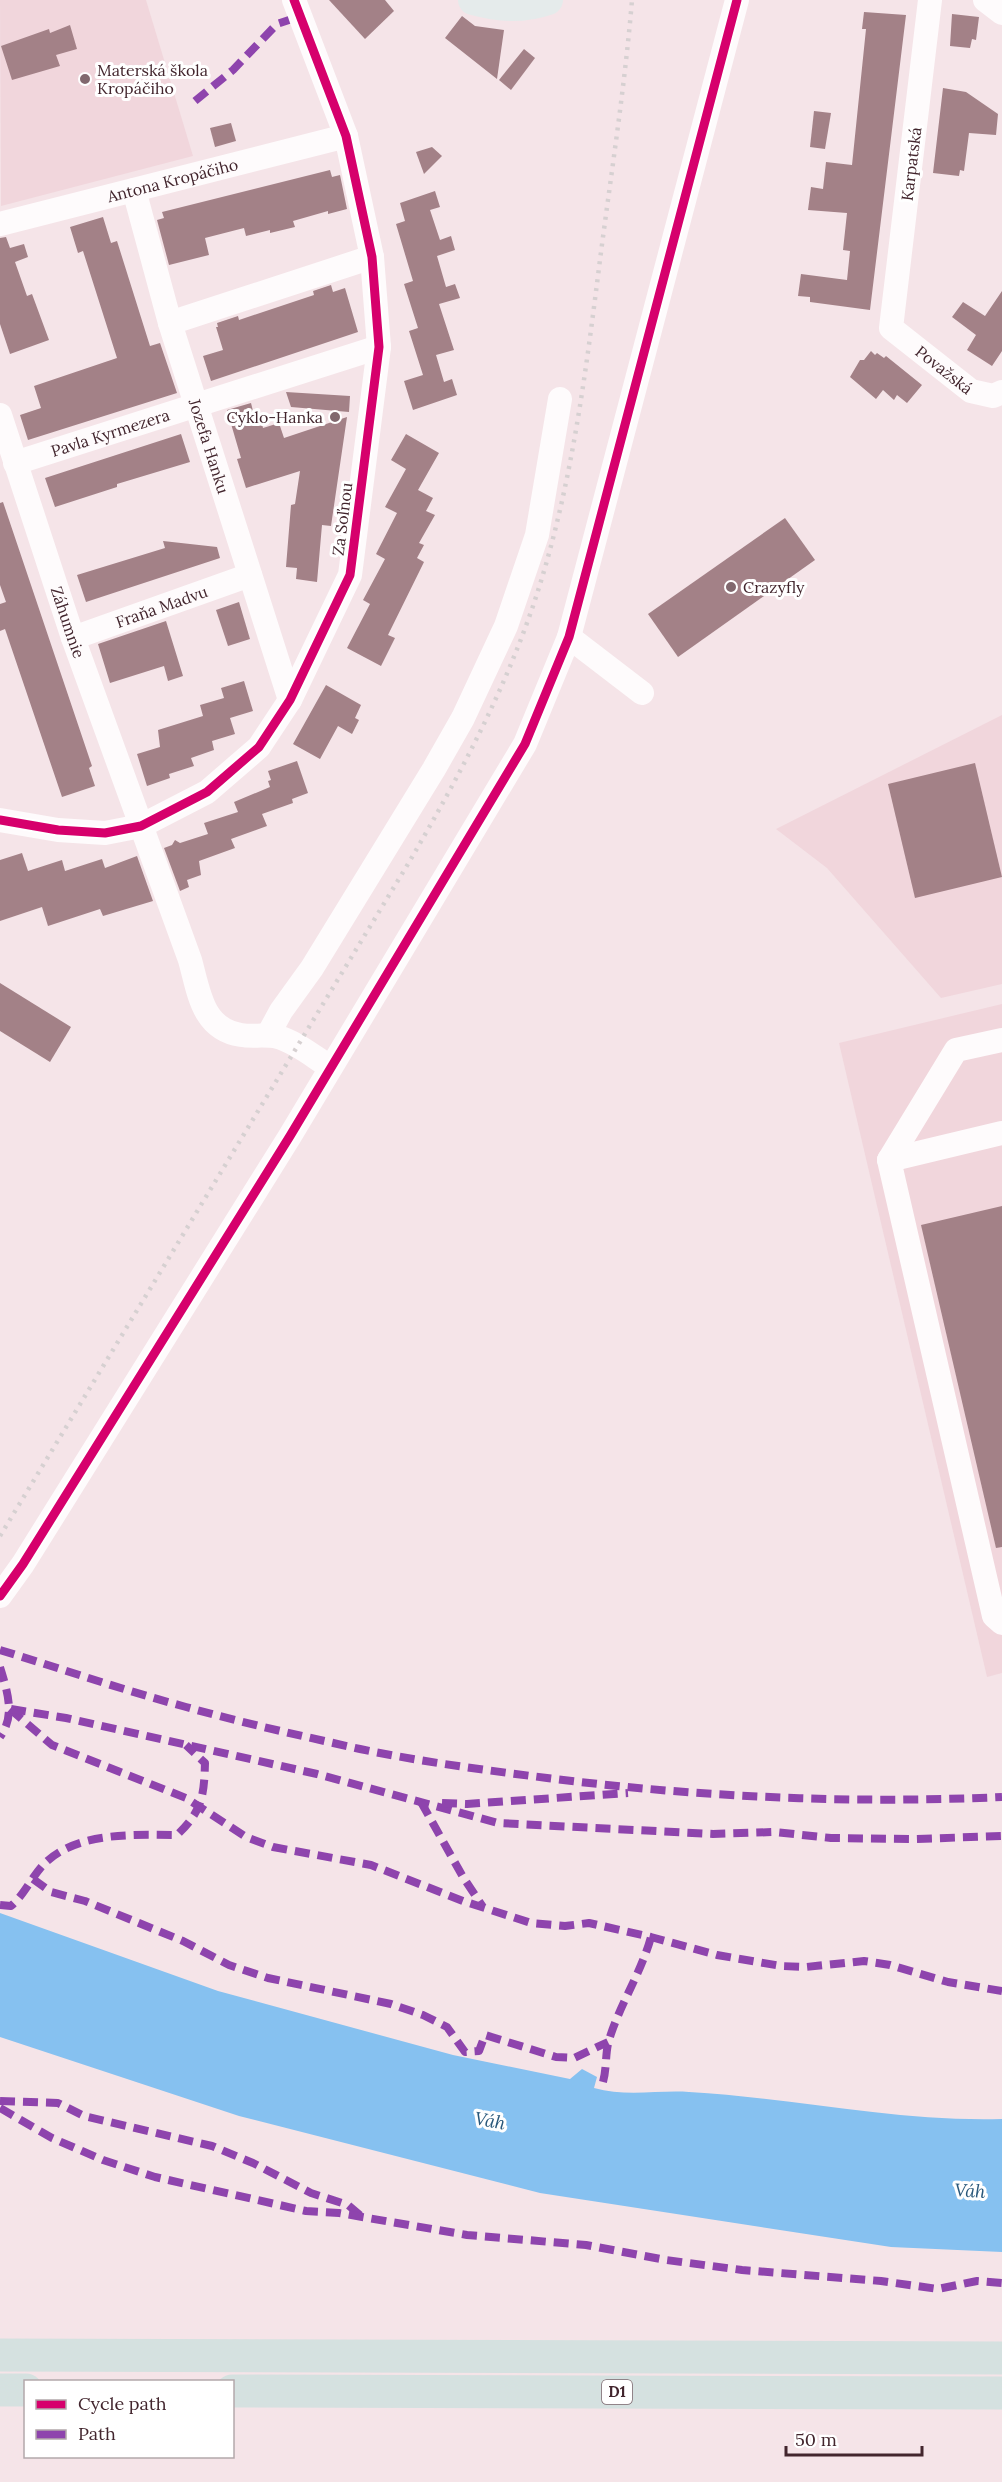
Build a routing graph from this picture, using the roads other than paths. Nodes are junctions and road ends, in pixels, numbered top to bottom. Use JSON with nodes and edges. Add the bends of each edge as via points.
{"nodes":[{"id":1,"x":294,"y":0,"type":"edge"},
{"id":2,"x":473,"y":0,"type":"edge"},
{"id":3,"x":548,"y":0,"type":"edge"},
{"id":4,"x":737,"y":0,"type":"edge"},
{"id":5,"x":930,"y":0,"type":"edge"},
{"id":6,"x":984,"y":0,"type":"edge"},
{"id":7,"x":1002,"y":13,"type":"edge"},
{"id":8,"x":346,"y":136,"type":"junction"},
{"id":9,"x":134,"y":190,"type":"junction"},
{"id":10,"x":0,"y":224,"type":"edge"},
{"id":11,"x":372,"y":257,"type":"junction"},
{"id":12,"x":170,"y":323,"type":"junction"},
{"id":13,"x":891,"y":328,"type":"joint"},
{"id":14,"x":379,"y":347,"type":"junction"},
{"id":15,"x":1002,"y":392,"type":"edge"},
{"id":16,"x":560,"y":399,"type":"dead end"},
{"id":17,"x":198,"y":406,"type":"junction"},
{"id":18,"x":0,"y":415,"type":"edge"},
{"id":19,"x":15,"y":463,"type":"junction"},
{"id":20,"x":250,"y":575,"type":"junction"},
{"id":21,"x":569,"y":637,"type":"junction"},
{"id":22,"x":73,"y":638,"type":"junction"},
{"id":23,"x":642,"y":693,"type":"dead end"},
{"id":24,"x":290,"y":700,"type":"junction"},
{"id":25,"x":0,"y":820,"type":"edge"},
{"id":26,"x":141,"y":826,"type":"junction"},
{"id":27,"x":268,"y":1035,"type":"junction"},
{"id":28,"x":1002,"y":1040,"type":"edge"},
{"id":29,"x":330,"y":1067,"type":"junction"},
{"id":30,"x":1002,"y":1133,"type":"edge"},
{"id":31,"x":889,"y":1160,"type":"junction"},
{"id":32,"x":0,"y":1596,"type":"edge"},
{"id":33,"x":1002,"y":1623,"type":"edge"},
{"id":34,"x":0,"y":2355,"type":"edge"},
{"id":35,"x":1002,"y":2358,"type":"edge"},
{"id":36,"x":0,"y":2390,"type":"edge"},
{"id":37,"x":24,"y":2390,"type":"edge"},
{"id":38,"x":234,"y":2391,"type":"edge"},
{"id":39,"x":1002,"y":2393,"type":"edge"}],
"edges":[{"from":1,"to":8,"type":"street","name":"Za Soľnou"},
{"from":2,"to":3,"type":"main road","via":[[515,7]]},
{"from":4,"to":21,"type":"street"},
{"from":5,"to":13,"type":"street","name":"Karpatská"},
{"from":6,"to":7,"type":"street"},
{"from":8,"to":9,"type":"street","name":"Antona Kropáčiho"},
{"from":8,"to":11,"type":"street","name":"Za Soľnou"},
{"from":9,"to":10,"type":"street","name":"Antona Kropáčiho"},
{"from":9,"to":12,"type":"street","name":"Jozefa Hanku"},
{"from":11,"to":12,"type":"street"},
{"from":11,"to":14,"type":"street","name":"Za Soľnou"},
{"from":12,"to":17,"type":"street","name":"Jozefa Hanku"},
{"from":13,"to":15,"type":"street","name":"Považská","via":[[972,391],[993,396]]},
{"from":14,"to":17,"type":"street","name":"Pavla Kyrmezera"},
{"from":14,"to":24,"type":"street","name":"Za Soľnou","via":[[350,575]]},
{"from":16,"to":27,"type":"street","via":[[537,535],[506,626],[434,769]]},
{"from":17,"to":19,"type":"street","name":"Pavla Kyrmezera"},
{"from":17,"to":20,"type":"street","name":"Jozefa Hanku"},
{"from":18,"to":19,"type":"street","name":"Záhumnie"},
{"from":19,"to":22,"type":"street","name":"Záhumnie"},
{"from":20,"to":22,"type":"street","name":"Fraňa Madvu"},
{"from":20,"to":24,"type":"street","name":"Jozefa Hanku"},
{"from":21,"to":23,"type":"street"},
{"from":21,"to":29,"type":"street","via":[[525,744]]},
{"from":22,"to":26,"type":"street","name":"Záhumnie"},
{"from":24,"to":26,"type":"street","name":"Za Soľnou","via":[[259,747],[207,792]]},
{"from":25,"to":26,"type":"street","name":"Za Soľnou","via":[[105,833]]},
{"from":26,"to":27,"type":"street","name":"Záhumnie","via":[[204,1010],[225,1031]]},
{"from":27,"to":29,"type":"street","name":"Záhumnie","via":[[290,1042]]},
{"from":28,"to":31,"type":"street","via":[[956,1050]]},
{"from":29,"to":32,"type":"street"},
{"from":30,"to":31,"type":"street"},
{"from":31,"to":33,"type":"street","via":[[994,1616]]},
{"from":34,"to":35,"type":"highway","number":"D1"},
{"from":36,"to":37,"type":"highway"},
{"from":38,"to":39,"type":"highway","number":"D1"}]}
